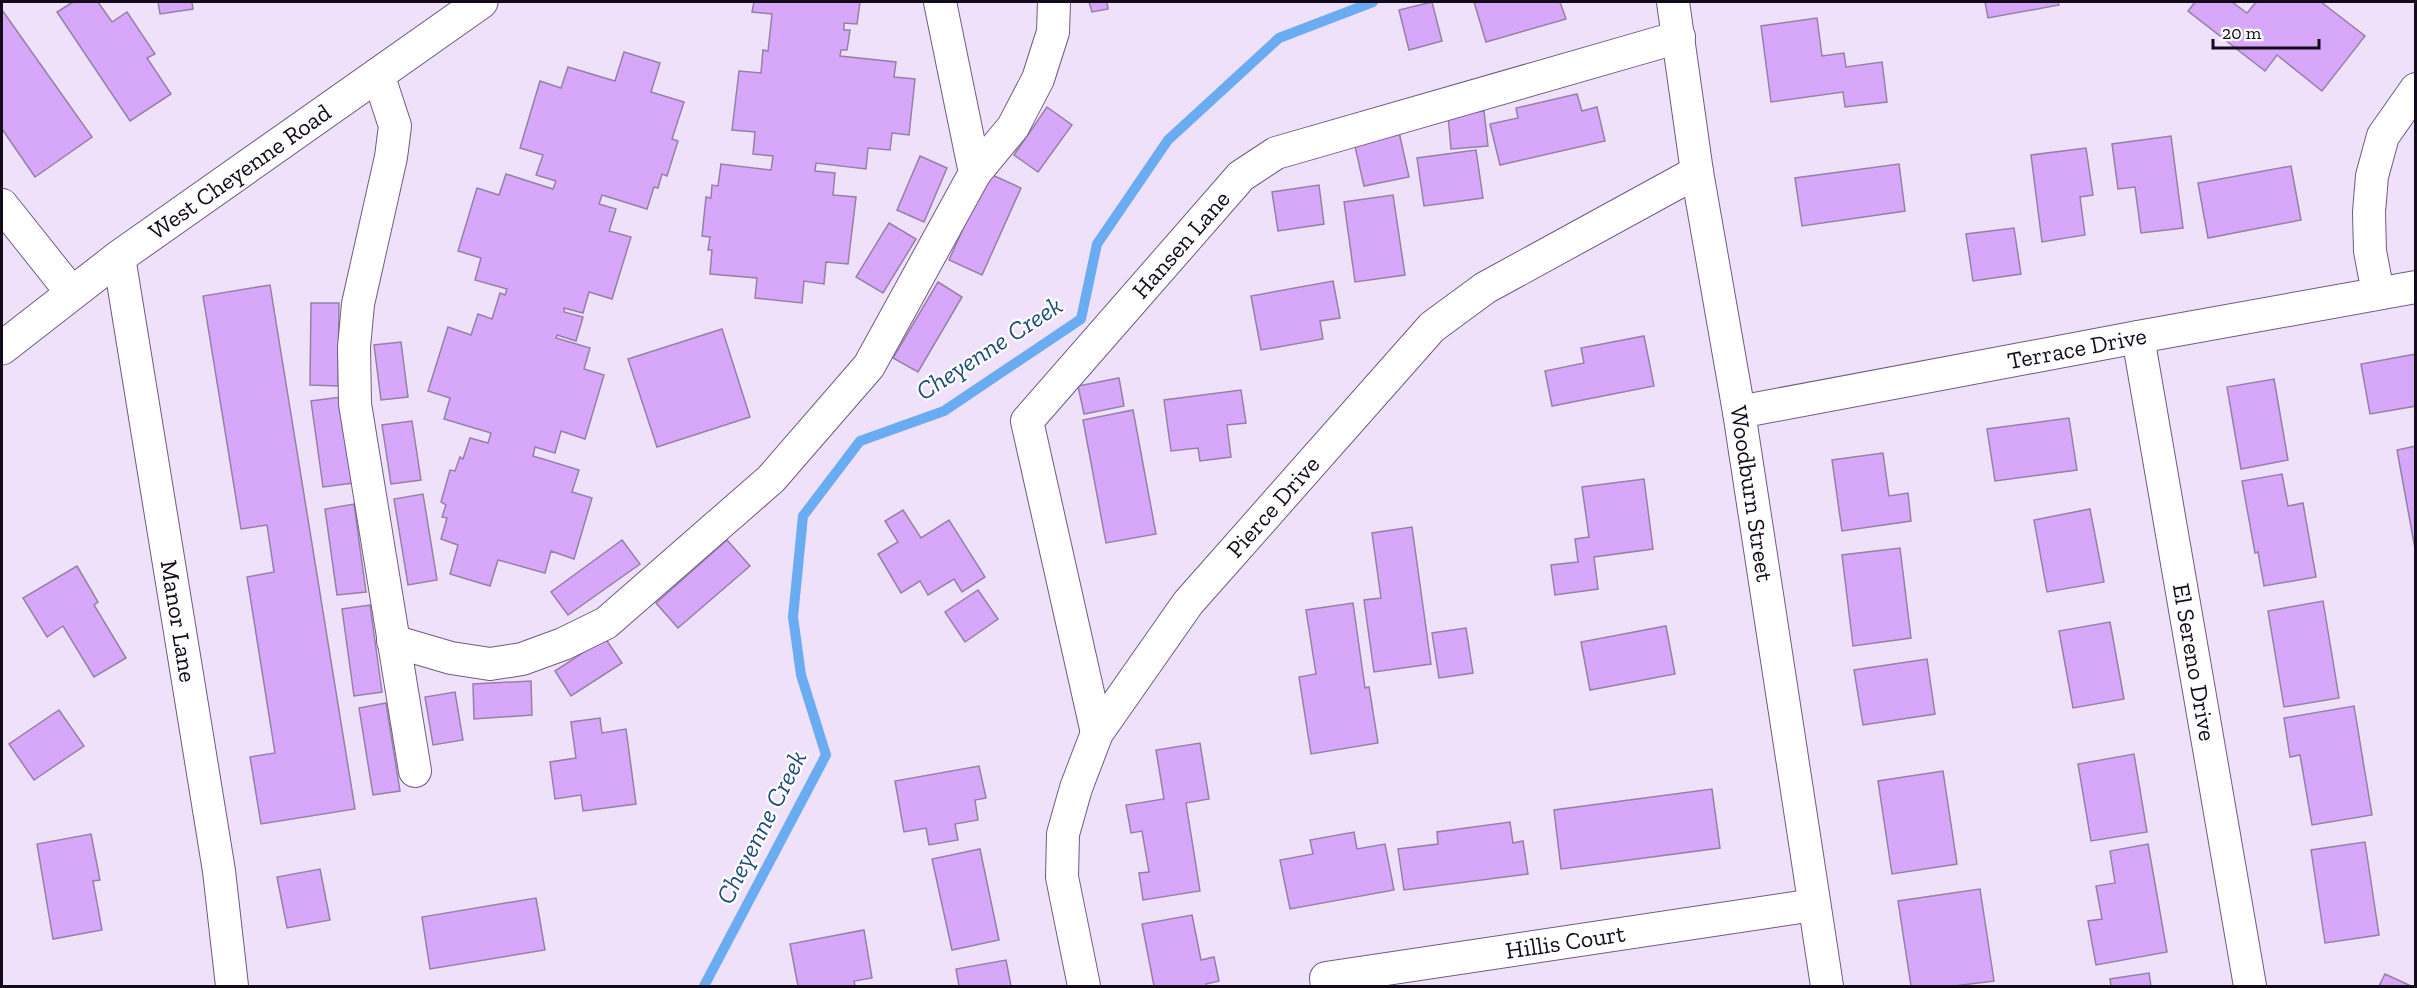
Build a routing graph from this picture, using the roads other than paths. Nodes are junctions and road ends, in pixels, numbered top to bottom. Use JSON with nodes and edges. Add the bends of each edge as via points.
{"nodes":[{"id":1,"x":481,"y":2,"type":"edge"},
{"id":2,"x":940,"y":2,"type":"edge"},
{"id":3,"x":1054,"y":2,"type":"edge"},
{"id":4,"x":1673,"y":2,"type":"edge"},
{"id":5,"x":1678,"y":37,"type":"junction"},
{"id":6,"x":378,"y":74,"type":"junction"},
{"id":7,"x":2415,"y":89,"type":"edge"},
{"id":8,"x":1697,"y":172,"type":"junction"},
{"id":9,"x":975,"y":173,"type":"junction"},
{"id":10,"x":2,"y":205,"type":"edge"},
{"id":11,"x":119,"y":257,"type":"junction"},
{"id":12,"x":2415,"y":287,"type":"edge"},
{"id":13,"x":72,"y":293,"type":"junction"},
{"id":14,"x":2378,"y":293,"type":"junction"},
{"id":15,"x":2138,"y":337,"type":"junction"},
{"id":16,"x":2,"y":348,"type":"edge"},
{"id":17,"x":1739,"y":412,"type":"junction"},
{"id":18,"x":393,"y":641,"type":"junction"},
{"id":19,"x":1097,"y":733,"type":"junction"},
{"id":20,"x":415,"y":771,"type":"dead end"},
{"id":21,"x":1814,"y":905,"type":"junction"},
{"id":22,"x":232,"y":987,"type":"edge"},
{"id":23,"x":1084,"y":987,"type":"edge"},
{"id":24,"x":1328,"y":987,"type":"edge"},
{"id":25,"x":1827,"y":987,"type":"edge"},
{"id":26,"x":2250,"y":987,"type":"edge"}],
"edges":[{"from":1,"to":6,"type":"main road","name":"West Cheyenne Road"},
{"from":2,"to":9,"type":"street"},
{"from":3,"to":9,"type":"street","via":[[1053,32],[1038,79],[1013,127]]},
{"from":4,"to":5,"type":"street","name":"Woodburn Street"},
{"from":5,"to":8,"type":"street","name":"Woodburn Street"},
{"from":5,"to":19,"type":"street","name":"Hansen Lane","via":[[1276,153],[1241,176],[1028,421]]},
{"from":6,"to":11,"type":"main road","name":"West Cheyenne Road"},
{"from":6,"to":18,"type":"street","via":[[395,126],[358,304],[355,404]]},
{"from":7,"to":14,"type":"street","via":[[2383,136],[2372,176],[2368,212],[2370,251]]},
{"from":8,"to":17,"type":"street","name":"Woodburn Street"},
{"from":8,"to":19,"type":"street","name":"Pierce Drive","via":[[1485,288],[1432,327],[1188,603]]},
{"from":9,"to":18,"type":"street","via":[[869,366],[771,480],[606,623],[522,659],[490,664],[451,658]]},
{"from":10,"to":13,"type":"street"},
{"from":11,"to":13,"type":"main road","name":"West Cheyenne Road"},
{"from":11,"to":22,"type":"street","name":"Manor Lane","via":[[219,871]]},
{"from":12,"to":14,"type":"street","name":"Terrace Drive"},
{"from":13,"to":16,"type":"main road","name":"West Cheyenne Road"},
{"from":14,"to":15,"type":"street","name":"Terrace Drive"},
{"from":15,"to":17,"type":"street","name":"Terrace Drive"},
{"from":15,"to":26,"type":"street","name":"El Sereno Drive"},
{"from":17,"to":21,"type":"street","name":"Woodburn Street"},
{"from":18,"to":20,"type":"street"},
{"from":19,"to":23,"type":"street","name":"Pierce Drive","via":[[1063,834],[1062,877]]},
{"from":21,"to":24,"type":"street","name":"Hillis Court","via":[[1326,978]]},
{"from":21,"to":25,"type":"street","name":"Woodburn Street"}]}
